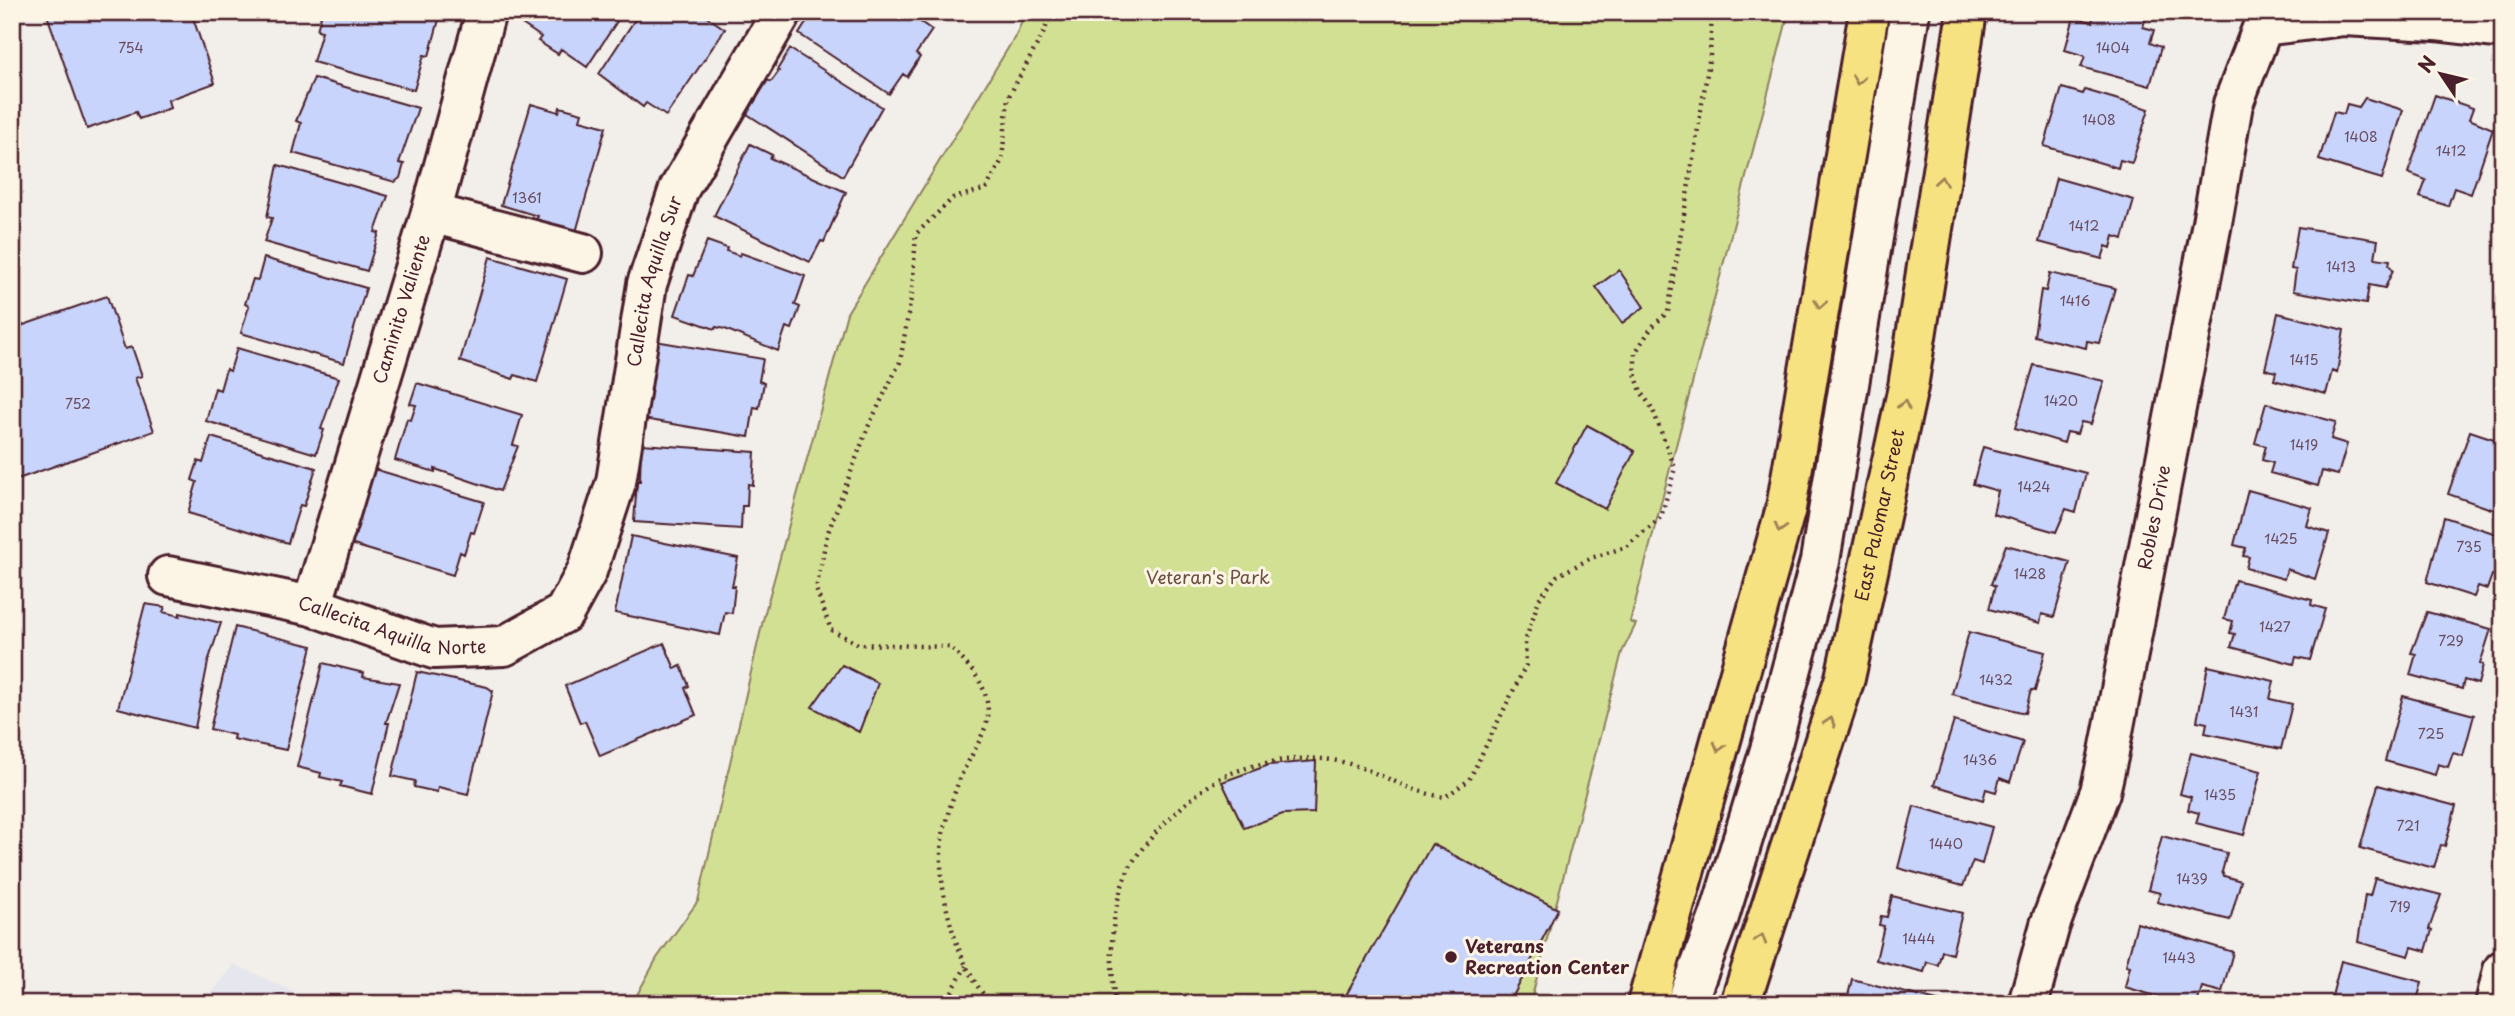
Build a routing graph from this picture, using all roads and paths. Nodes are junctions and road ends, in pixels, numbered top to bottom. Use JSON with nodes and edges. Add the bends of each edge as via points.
{"nodes":[{"id":1,"x":486,"y":12,"type":"edge"},
{"id":2,"x":1051,"y":12,"type":"edge"},
{"id":3,"x":1712,"y":12,"type":"edge"},
{"id":4,"x":1869,"y":12,"type":"edge"},
{"id":5,"x":1910,"y":12,"type":"edge"},
{"id":6,"x":1967,"y":12,"type":"edge"},
{"id":7,"x":771,"y":16,"type":"edge"},
{"id":8,"x":2503,"y":29,"type":"edge"},
{"id":9,"x":431,"y":213,"type":"junction"},
{"id":10,"x":583,"y":253,"type":"dead end"},
{"id":11,"x":587,"y":572,"type":"joint"},
{"id":12,"x":168,"y":576,"type":"dead end"},
{"id":13,"x":312,"y":606,"type":"junction"},
{"id":14,"x":966,"y":966,"type":"junction"},
{"id":15,"x":2503,"y":970,"type":"edge"},
{"id":16,"x":945,"y":1004,"type":"edge"},
{"id":17,"x":992,"y":1004,"type":"edge"},
{"id":18,"x":1115,"y":1004,"type":"edge"},
{"id":19,"x":1647,"y":1004,"type":"edge"},
{"id":20,"x":1686,"y":1004,"type":"edge"},
{"id":21,"x":1740,"y":1004,"type":"edge"},
{"id":22,"x":2028,"y":1004,"type":"edge"},
{"id":23,"x":2495,"y":1004,"type":"edge"}],
"edges":[{"from":1,"to":9,"type":"street","name":"Caminito Valiente"},
{"from":2,"to":14,"type":"path","via":[[1008,98],[1002,160],[986,189],[953,198],[916,234],[900,362],[868,427],[827,535],[816,589],[831,630],[858,644],[951,647],[983,683],[989,718],[943,831],[947,921]]},
{"from":3,"to":18,"type":"path","via":[[1710,55],[1668,312],[1635,353],[1641,392],[1652,408],[1675,468],[1661,517],[1626,547],[1557,576],[1539,599],[1525,642],[1525,665],[1469,780],[1445,797],[1358,767],[1303,759],[1269,762],[1227,775],[1167,820],[1127,871],[1119,899],[1110,949]]},
{"from":4,"to":19,"type":"main road","one_way":true,"via":[[1786,508]]},
{"from":5,"to":20,"type":"street","via":[[1820,561],[1719,917]]},
{"from":21,"to":6,"type":"main road","name":"East Palomar Street","one_way":true,"via":[[1845,678],[1908,387]]},
{"from":7,"to":11,"type":"street","name":"Callecita Aquilla Sur","via":[[679,189],[647,284],[616,482]]},
{"from":8,"to":22,"type":"street","name":"Robles Drive","via":[[2344,16],[2263,26],[2233,104],[2100,792],[2050,925]]},
{"from":9,"to":10,"type":"street"},
{"from":9,"to":13,"type":"street","name":"Caminito Valiente"},
{"from":11,"to":13,"type":"street","name":"Callecita Aquilla Norte","via":[[564,613],[504,646],[434,649]]},
{"from":12,"to":13,"type":"street","name":"Callecita Aquilla Norte"},
{"from":14,"to":16,"type":"path"},
{"from":14,"to":17,"type":"path"},
{"from":15,"to":23,"type":"street"}]}
